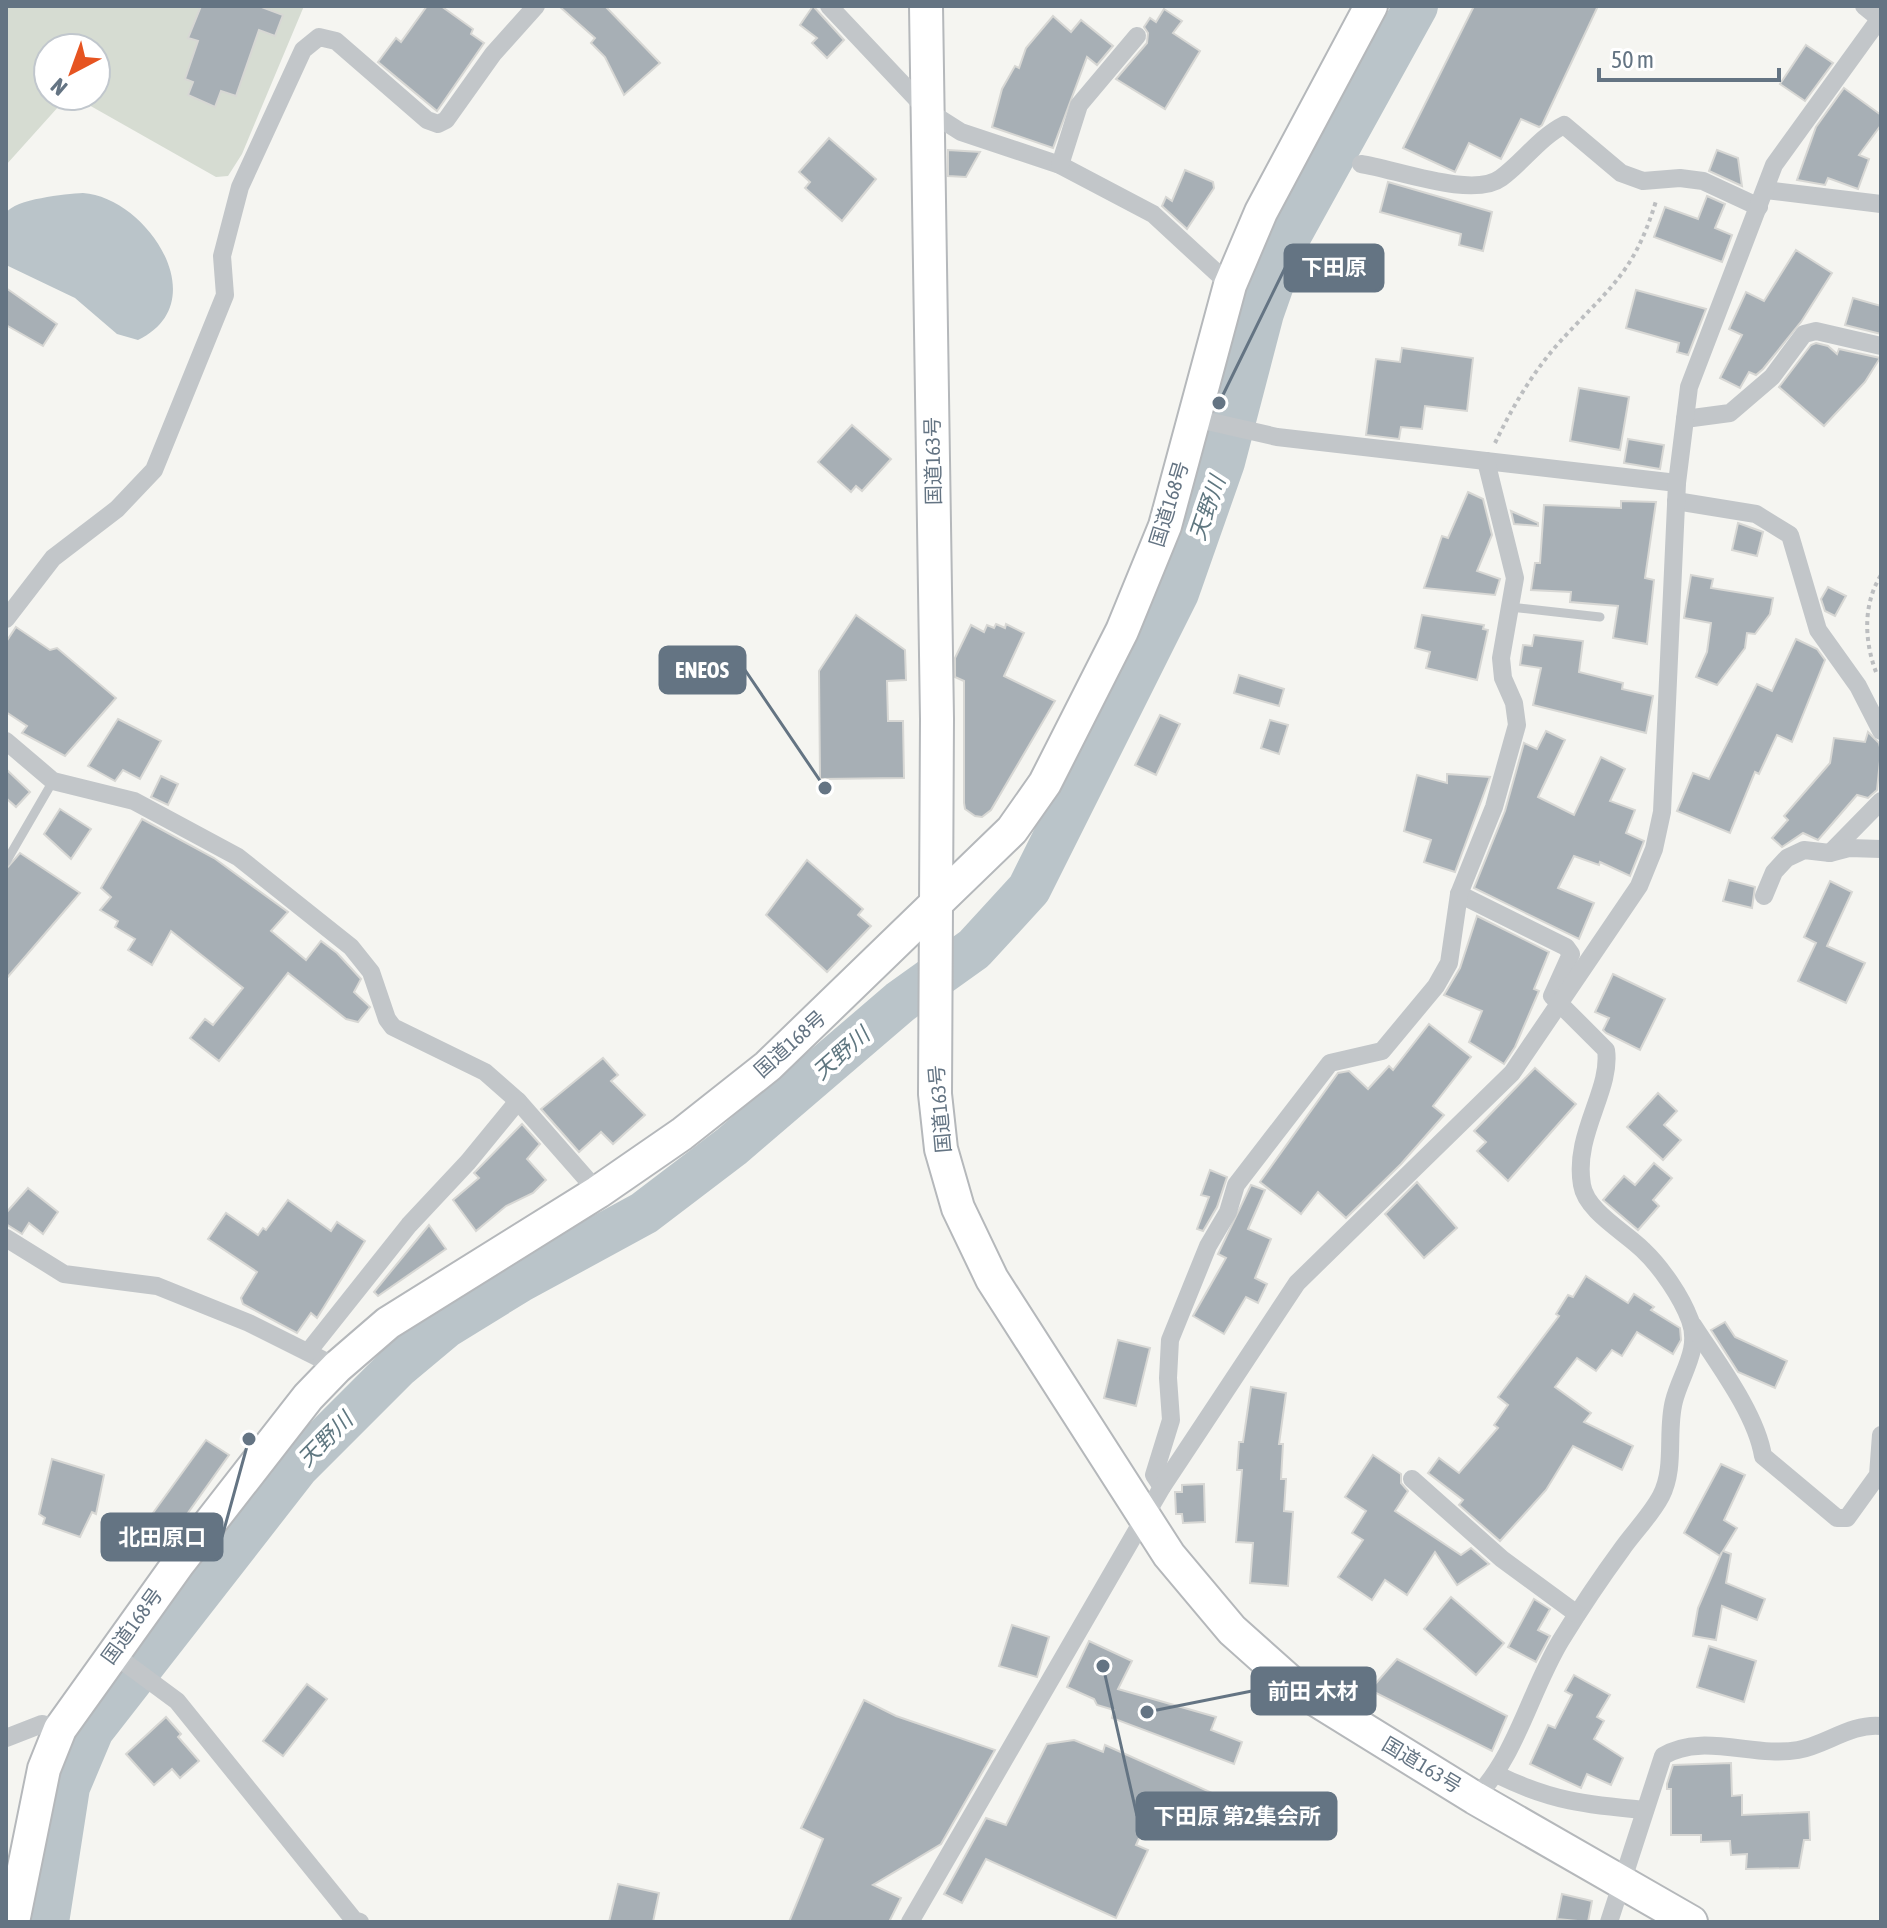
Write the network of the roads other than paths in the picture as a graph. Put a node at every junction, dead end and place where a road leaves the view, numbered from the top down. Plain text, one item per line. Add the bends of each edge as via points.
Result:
1 (536, 6) edge
2 (829, 6) edge
3 (926, 6) edge
4 (1371, 6) edge
5 (1864, 6) edge
6 (1880, 18) edge
7 (1137, 36) dead end
8 (928, 111) junction
9 (1361, 164) dead end
10 (1060, 165) junction
11 (1763, 198) junction
12 (1881, 204) edge
13 (1230, 285) junction
14 (1881, 346) edge
15 (1685, 419) junction
16 (1206, 422) junction
17 (1486, 461) junction
18 (1677, 492) junction
19 (1510, 607) junction
20 (1600, 617) dead end
21 (6, 619) edge
22 (1881, 731) edge
23 (6, 741) edge
24 (53, 781) junction
25 (1881, 801) edge
26 (1881, 849) edge
27 (1830, 853) junction
28 (6, 862) edge
29 (1459, 894) junction
30 (1764, 896) dead end
31 (937, 904) junction
32 (1559, 1006) junction
33 (518, 1101) junction
34 (598, 1192) junction
35 (6, 1238) edge
36 (1691, 1322) junction
37 (308, 1352) junction
38 (337, 1367) junction
39 (1881, 1435) edge
40 (1412, 1479) dead end
41 (1162, 1487) junction
42 (1144, 1517) junction
43 (1577, 1614) junction
44 (113, 1654) junction
45 (1881, 1726) edge
46 (60, 1729) junction
47 (6, 1738) edge
48 (1498, 1775) junction
49 (1475, 1798) junction
50 (1645, 1810) junction
51 (1621, 1883) junction
52 (13, 1922) edge
53 (360, 1922) edge
54 (910, 1922) edge
55 (1609, 1922) edge
56 (1691, 1922) edge

1 - 21 street via 438,124 336,41 319,37 303,50 240,187 222,256 225,295 154,470 117,509 53,558
2 - 8 street
3 - 8 highway, 国道163号
4 - 13 highway, 国道168号 via 1261,212
5 - 6 street
6 - 11 street via 1774,165
7 - 10 street via 1079,105
8 - 10 street via 961,132
8 - 31 highway, 国道163号
9 - 11 street via 1453,186 1498,180 1564,125 1621,173 1643,181 1703,181
10 - 13 street via 1153,214
11 - 12 street
11 - 15 street via 1689,387
13 - 16 highway, 国道168号
14 - 15 street via 1816,331 1804,334 1772,377 1730,413
15 - 18 street
16 - 17 street via 1277,437
16 - 31 highway, 国道168号 via 1122,631 1045,783 1012,830
17 - 18 street
17 - 19 street via 1515,578
18 - 22 street via 1756,514 1790,535 1818,630 1858,686
18 - 32 street via 1662,812 1654,849 1639,886
19 - 20 lane
19 - 29 street via 1501,658 1517,725 1494,807
23 - 24 street
24 - 28 lane
24 - 33 street via 134,801 238,857 351,947 371,972 393,1027 474,1066
25 - 27 street
26 - 27 street
27 - 30 street via 1804,850 1787,858
29 - 32 street via 1566,947 1571,954 1552,996
29 - 41 street via 1449,963 1436,986 1382,1051 1330,1063 1236,1185 1170,1340 1171,1420 1154,1475
31 - 34 highway, 国道168号 via 768,1066
31 - 42 highway, 国道163号 via 935,1094 939,1135 958,1208 992,1279
32 - 36 street via 1606,1050 1608,1062 1587,1121 1582,1189 1645,1251
32 - 41 street via 1512,1073 1297,1283
33 - 34 street
33 - 37 street via 409,1225
34 - 38 highway, 国道168号 via 388,1323
35 - 37 street via 64,1274 157,1286
36 - 39 street via 1729,1381 1763,1456 1837,1518 1847,1518 1878,1475
36 - 43 street via 1693,1356 1673,1402 1667,1480
37 - 38 street
38 - 44 highway, 国道168号 via 308,1397
40 - 43 street via 1502,1559
41 - 42 street
42 - 49 highway, 国道163号 via 1198,1593 1263,1661 1337,1714
42 - 54 street
43 - 48 street via 1526,1707
44 - 46 highway, 国道168号
44 - 53 street via 177,1701
45 - 50 street via 1845,1732 1798,1751 1673,1750 1663,1756
46 - 47 street via 42,1724
46 - 52 highway, 国道168号 via 44,1769
48 - 49 street
48 - 50 street via 1576,1804
49 - 51 highway, 国道163号
50 - 51 street
51 - 55 street
51 - 56 highway, 国道163号

